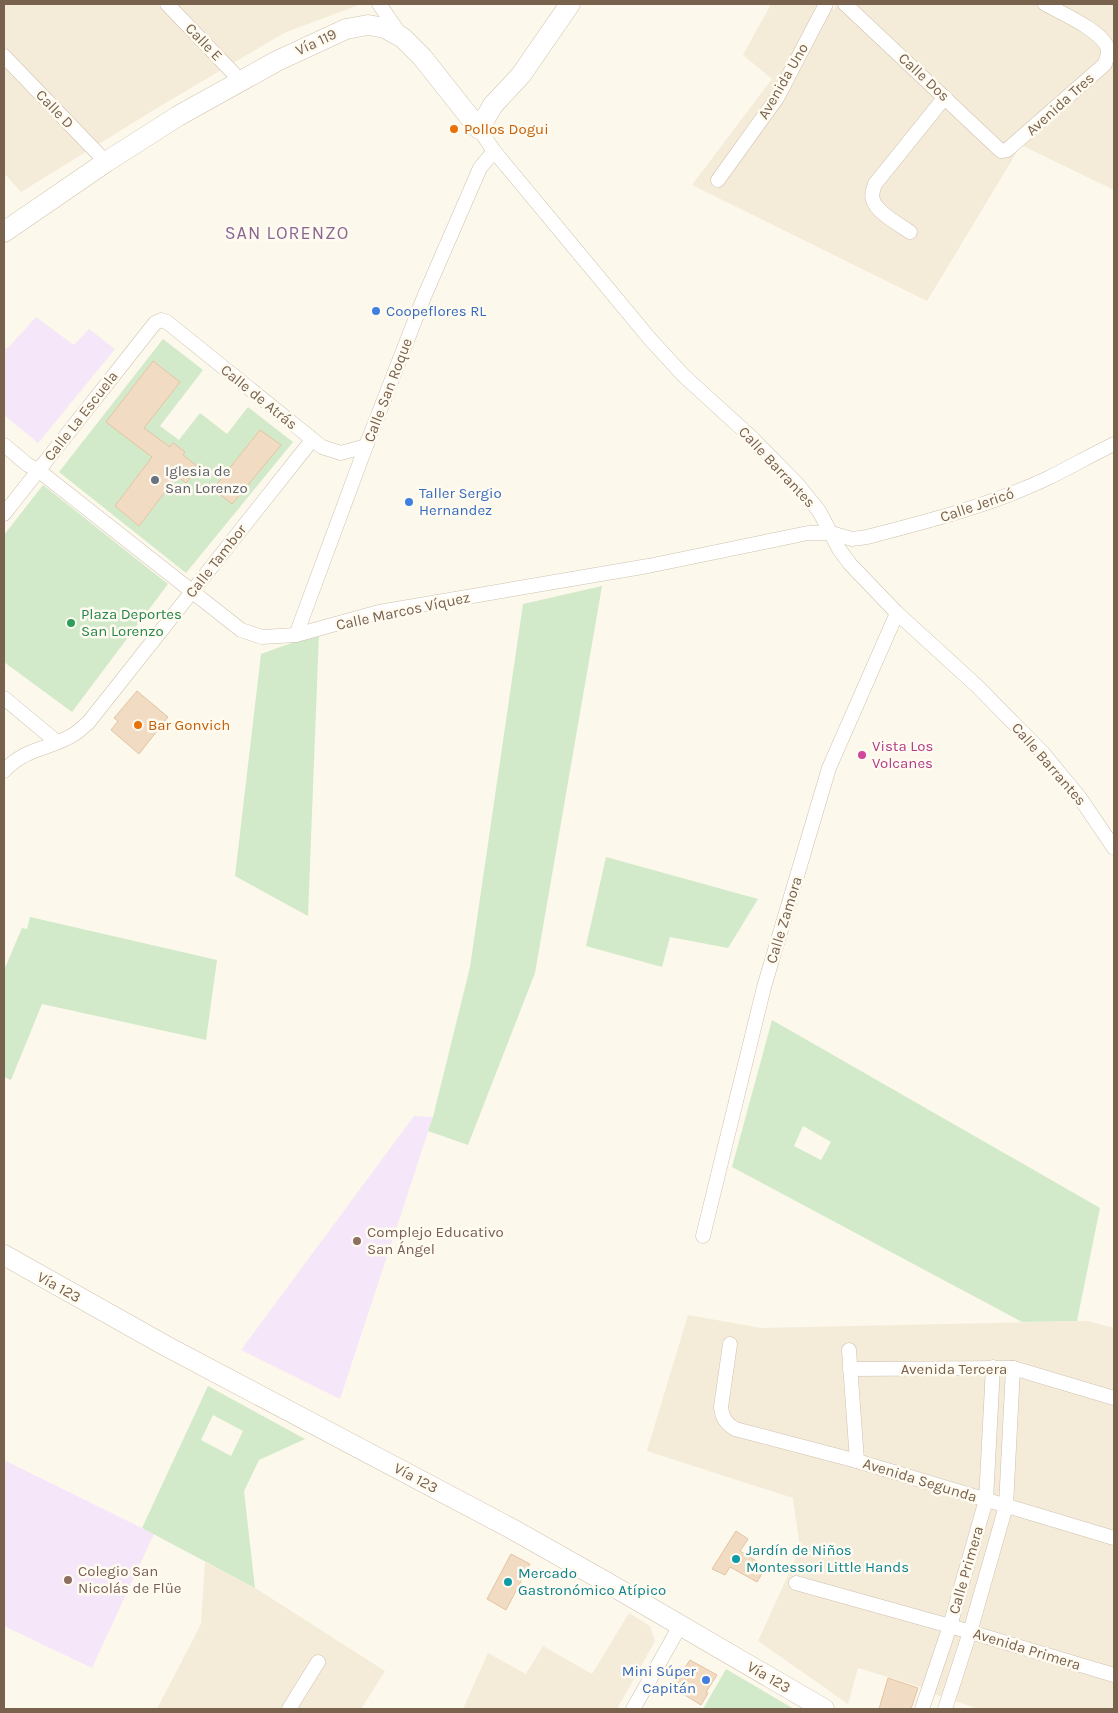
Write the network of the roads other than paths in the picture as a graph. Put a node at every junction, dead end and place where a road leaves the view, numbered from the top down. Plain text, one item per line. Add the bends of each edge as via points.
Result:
1 (168, 4) edge
2 (379, 4) edge
3 (570, 4) edge
4 (826, 4) edge
5 (845, 4) edge
6 (1045, 4) edge
7 (403, 38) junction
8 (4, 56) edge
9 (241, 80) junction
10 (945, 97) junction
11 (479, 129) junction
12 (494, 151) junction
13 (1002, 151) joint
14 (106, 162) junction
15 (718, 180) dead end
16 (4, 232) edge
17 (910, 232) dead end
18 (160, 320) joint
19 (312, 440) junction
20 (1114, 444) edge
21 (4, 445) edge
22 (366, 446) junction
23 (38, 470) junction
24 (4, 514) edge
25 (832, 533) junction
26 (192, 591) junction
27 (897, 613) junction
28 (296, 635) junction
29 (4, 698) edge
30 (57, 742) junction
31 (7, 764) edge
32 (1114, 848) edge
33 (703, 1236) dead end
34 (4, 1256) edge
35 (730, 1344) dead end
36 (849, 1350) dead end
37 (993, 1367) junction
38 (1013, 1368) junction
39 (850, 1369) junction
40 (1114, 1398) edge
41 (857, 1461) junction
42 (986, 1500) junction
43 (1006, 1506) junction
44 (1114, 1538) edge
45 (796, 1583) dead end
46 (680, 1626) junction
47 (950, 1626) junction
48 (970, 1632) junction
49 (318, 1662) dead end
50 (1114, 1675) edge
51 (289, 1709) edge
52 (633, 1709) edge
53 (824, 1709) edge
54 (922, 1709) edge
55 (945, 1709) edge

1 - 9 street, Calle E
2 - 7 street
3 - 11 main road via 521,75 493,105
4 - 15 street, Avenida Uno via 777,98
5 - 10 street, Calle Dos
6 - 13 street, Avenida Tres via 1097,34 1108,48 1105,64
7 - 9 main road, Vía 119 via 385,28 368,25 346,29
7 - 11 main road, Vía 119
8 - 14 street, Calle D
9 - 14 main road, Vía 119
10 - 13 street, Calle Dos
10 - 17 street via 875,184 872,194 877,208
11 - 12 street, Calle Barrantes
12 - 22 street, Calle San Roque via 480,168 424,297
12 - 25 street, Calle Barrantes via 650,339 684,376 798,484
14 - 16 main road, Vía 119
18 - 19 street, Calle de Atrás via 167,322
18 - 23 street, Calle La Escuela
19 - 22 street, Calle de Atrás via 342,453
19 - 26 street, Calle Tambor
20 - 25 street, Calle Jericó via 1047,479 962,513 867,537 852,539
21 - 23 street, Calle Marcos Víquez
22 - 28 street, Calle San Roque
23 - 24 street, Calle La Escuela
23 - 26 street, Calle Marcos Víquez
25 - 27 street, Calle Barrantes via 850,564
25 - 28 street, Calle Marcos Víquez via 808,533 648,566 379,612
26 - 28 street, Calle Marcos Víquez via 250,634 262,637
26 - 30 street, Calle Tambor via 88,723 75,734
27 - 32 street, Calle Barrantes via 978,686 1043,753 1080,798
27 - 33 street, Calle Zamora via 829,768 764,987
29 - 30 street
30 - 31 street, Calle Tambor
34 - 46 main road, Vía 123 via 166,1346 507,1526
35 - 41 street, Avenida Segunda via 721,1408 726,1424
36 - 39 street
37 - 38 street, Avenida Tercera
37 - 39 street, Avenida Tercera
37 - 42 street, Calle Primera
38 - 40 street, Avenida Tercera
38 - 43 street, Calle Primera
39 - 41 street
41 - 42 street, Avenida Segunda
42 - 43 street, Avenida Segunda
42 - 47 street, Calle Primera
43 - 44 street, Avenida Segunda
43 - 48 street, Calle Primera
45 - 47 street, Avenida Primera
46 - 52 street
46 - 53 main road, Vía 123
47 - 48 street, Avenida Primera
47 - 54 street, Calle Primera
48 - 50 street, Avenida Primera
48 - 55 street, Calle Primera
49 - 51 street

